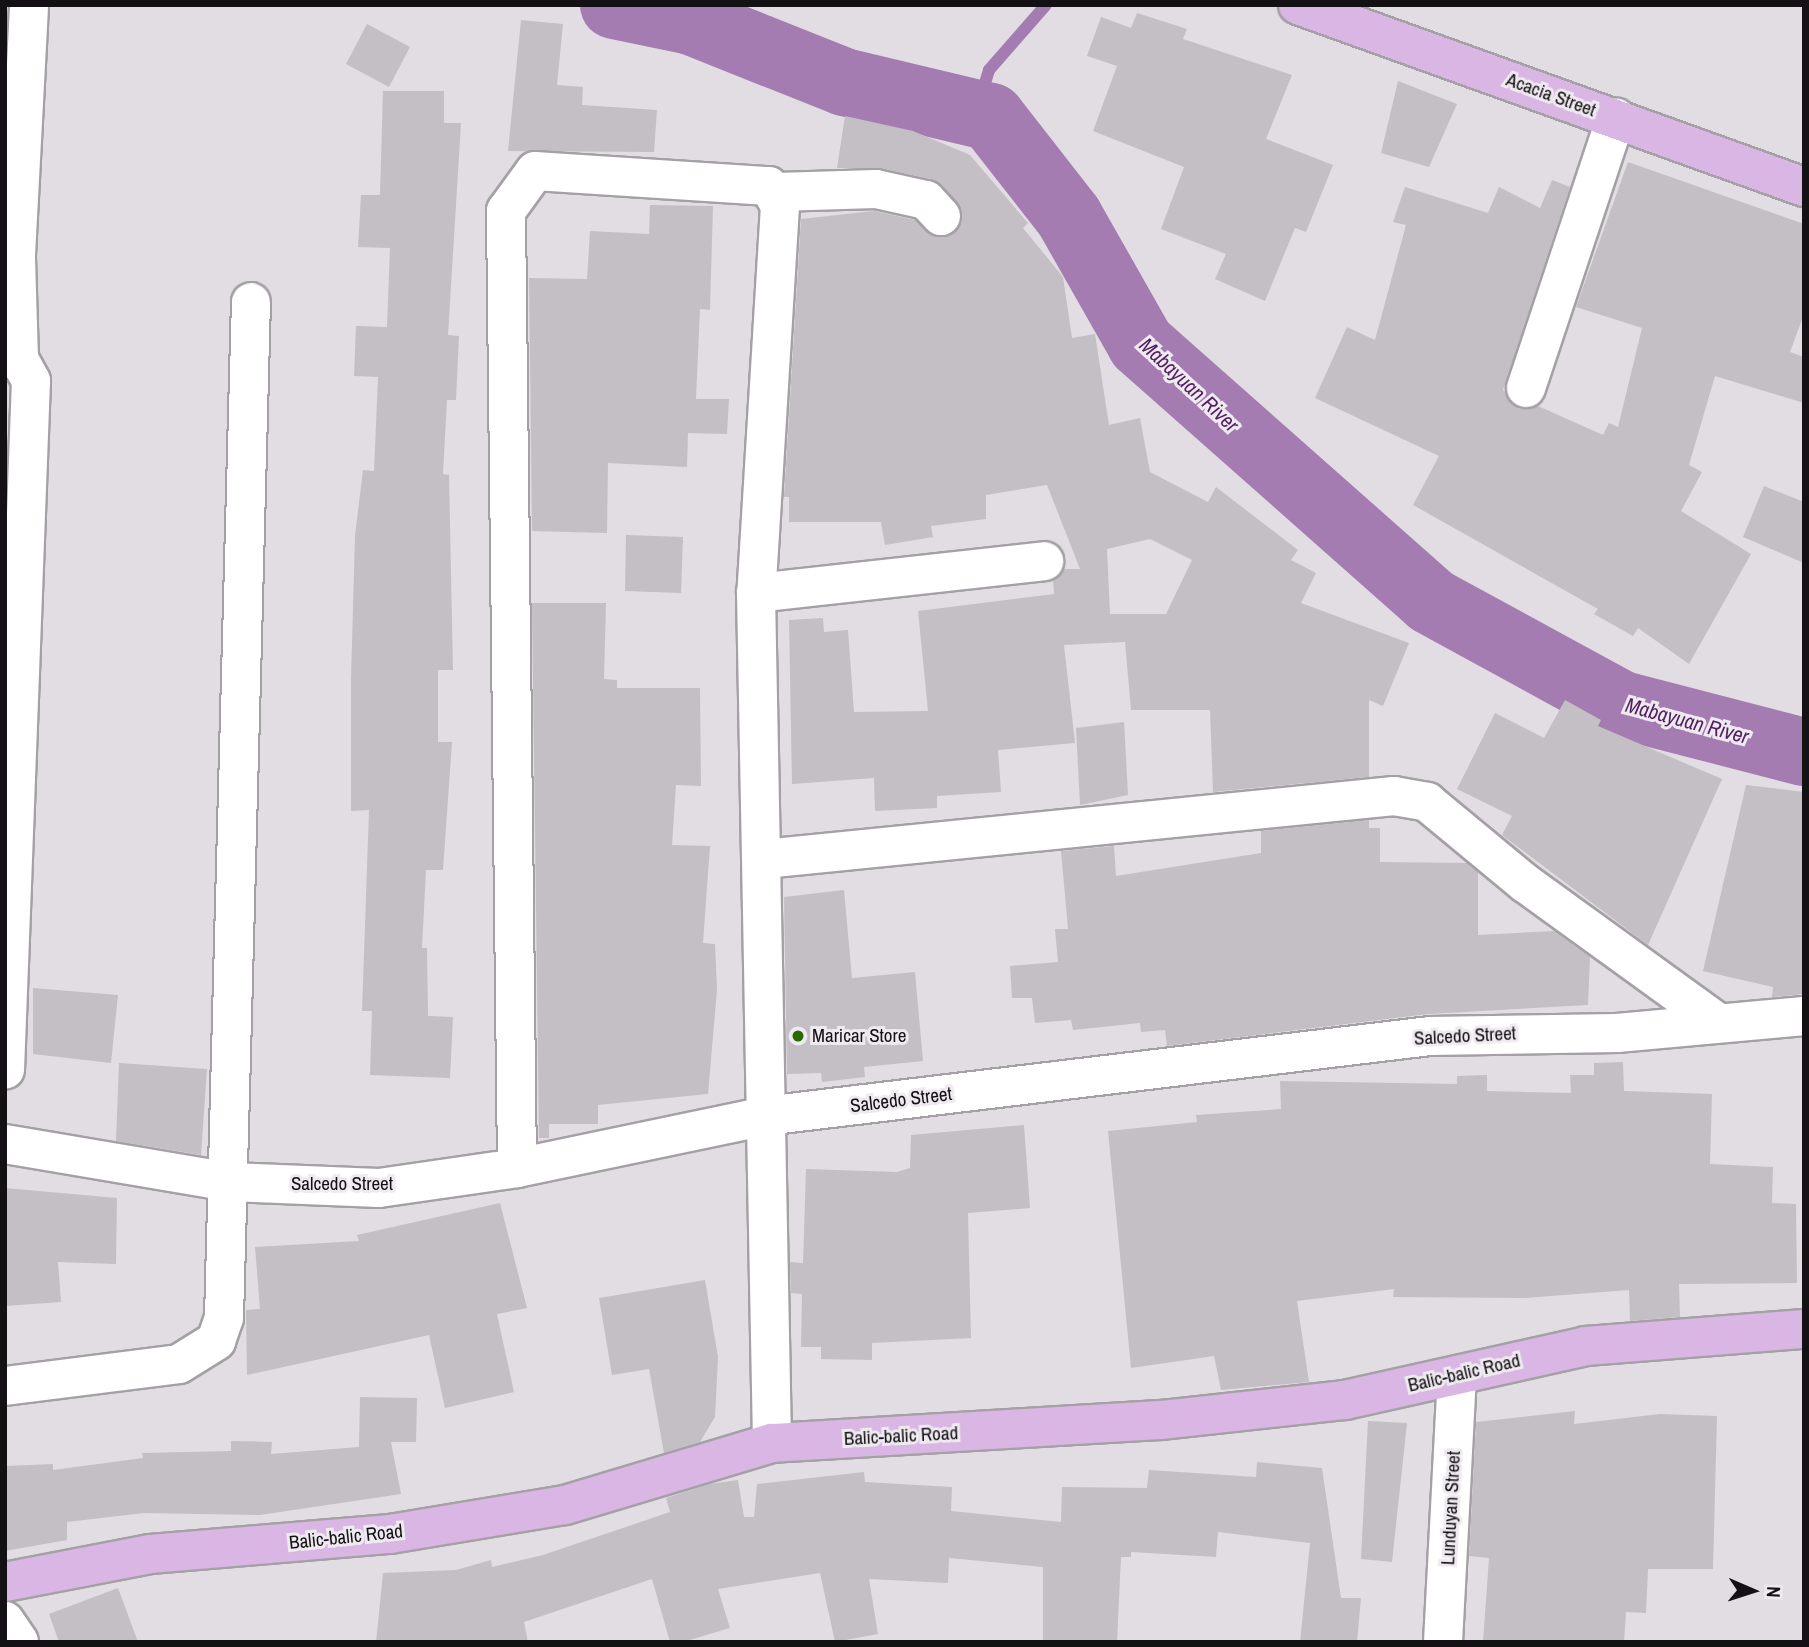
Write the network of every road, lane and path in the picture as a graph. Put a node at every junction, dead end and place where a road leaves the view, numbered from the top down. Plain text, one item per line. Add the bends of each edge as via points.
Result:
1 (29, 5) edge
2 (1298, 5) edge
3 (1616, 118) junction
4 (1804, 187) edge
5 (777, 192) junction
6 (941, 216) dead end
7 (251, 302) dead end
8 (12, 359) edge
9 (1526, 388) dead end
10 (1044, 561) dead end
11 (756, 593) junction
12 (12, 846) edge
13 (764, 859) junction
14 (1804, 1016) edge
15 (1717, 1022) junction
16 (5, 1070) edge
17 (765, 1116) junction
18 (5, 1144) edge
19 (517, 1168) junction
20 (230, 1182) junction
21 (1804, 1329) edge
22 (1457, 1375) junction
23 (5, 1386) edge
24 (772, 1443) junction
25 (5, 1582) edge
26 (5, 1621) edge
27 (19, 1642) edge
28 (1443, 1642) edge

1 - 8 street
2 - 3 main road, Acacia Street
3 - 4 main road, Acacia Street
3 - 9 street
5 - 6 street via 876,189 926,200
5 - 11 street
5 - 19 street via 769,186 535,171 506,211
7 - 20 street
8 - 12 street via 31,382
10 - 11 street
11 - 13 street
12 - 16 street
13 - 15 street via 1394,796 1427,802 1525,883
13 - 17 street
14 - 15 street, Salcedo Street
15 - 17 street, Salcedo Street via 1617,1033 1430,1036
17 - 19 street, Salcedo Street
17 - 24 street
18 - 20 street, Salcedo Street
19 - 20 street, Salcedo Street via 379,1188
20 - 23 street via 225,1318 216,1341 178,1364
21 - 22 main road, Balic-balic Road via 1586,1346
22 - 24 main road, Balic-balic Road via 1345,1400 1161,1420
22 - 28 street, Lunduyan Street
24 - 25 main road, Balic-balic Road via 565,1505 390,1534 150,1554
26 - 27 street

